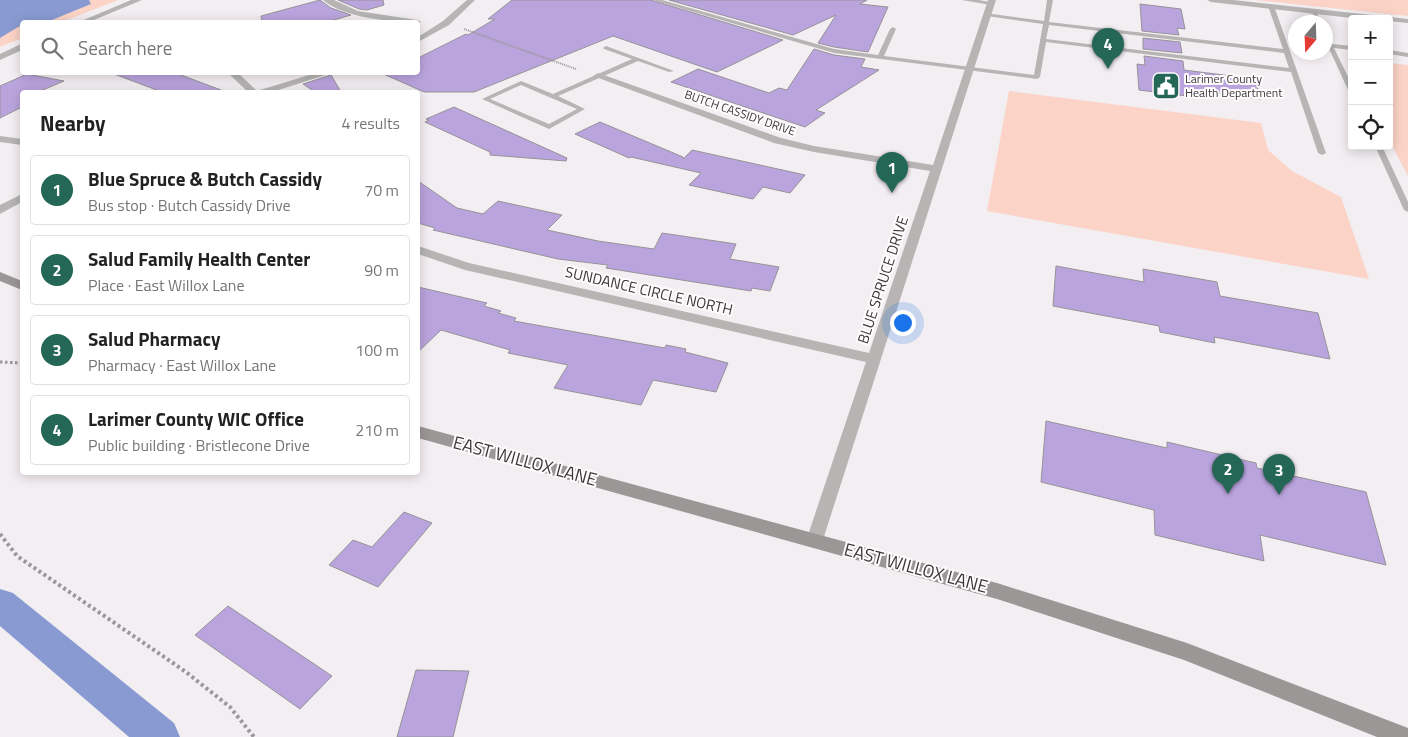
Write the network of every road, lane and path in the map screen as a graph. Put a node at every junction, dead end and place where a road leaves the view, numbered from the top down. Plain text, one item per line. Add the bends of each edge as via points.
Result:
1 (138, 0) edge
2 (327, 0) edge
3 (471, 0) edge
4 (656, 0) edge
5 (965, 0) edge
6 (1050, 0) edge
7 (1210, 0) edge
8 (990, 6) edge
9 (1271, 6) junction
10 (1313, 11) junction
11 (1315, 15) edge
12 (1349, 15) edge
13 (1393, 19) edge
14 (89, 20) edge
15 (404, 20) edge
16 (1408, 21) edge
17 (422, 23) edge
18 (1046, 23) junction
19 (445, 24) junction
20 (893, 29) dead end
21 (420, 39) edge
22 (1043, 40) junction
23 (1333, 46) edge
24 (606, 48) dead end
25 (1348, 48) edge
26 (20, 49) edge
27 (1286, 51) junction
28 (1333, 52) edge
29 (1393, 52) edge
30 (1408, 54) edge
31 (880, 56) junction
32 (0, 57) edge
33 (638, 59) junction
34 (969, 68) junction
35 (1293, 70) junction
36 (671, 71) dead end
37 (235, 75) edge
38 (321, 75) edge
39 (598, 76) junction
40 (1348, 84) edge
41 (251, 90) edge
42 (270, 90) edge
43 (554, 96) junction
44 (0, 139) edge
45 (20, 142) edge
46 (1380, 150) edge
47 (1322, 153) dead end
48 (937, 169) junction
49 (20, 198) edge
50 (0, 210) edge
51 (1408, 210) edge
52 (420, 251) edge
53 (0, 276) edge
54 (20, 285) edge
55 (875, 359) junction
56 (0, 362) edge
57 (20, 363) edge
58 (420, 433) edge
59 (0, 534) edge
60 (815, 541) junction
61 (1374, 731) edge
62 (254, 737) edge
63 (1404, 737) edge

1 - 14 street
2 - 15 street via 356,12
3 - 19 street via 462,12
4 - 31 lane via 834,50
5 - 8 lane
6 - 18 lane
7 - 9 street
8 - 18 lane
8 - 34 street, BLUE SPRUCE DRIVE
9 - 10 street
9 - 27 lane
10 - 11 lane
10 - 12 street
13 - 16 street
17 - 19 street
18 - 22 lane
18 - 27 lane
19 - 21 street
19 - 39 path
20 - 31 lane
22 - 34 lane via 1037,77
22 - 35 lane
23 - 25 lane
24 - 33 lane
26 - 32 street
27 - 35 lane
28 - 40 lane
29 - 30 lane
31 - 34 lane
33 - 36 lane
33 - 39 lane
34 - 48 street, BLUE SPRUCE DRIVE
35 - 47 lane
37 - 41 street
38 - 42 street
39 - 43 lane
39 - 48 street, BUTCH CASSIDY DRIVE via 778,141
43 - 43 lane via 582,108 549,126 485,99 521,83
44 - 45 street
46 - 51 lane
48 - 55 street, BLUE SPRUCE DRIVE
49 - 50 street
52 - 55 street, SUNDANCE CIRCLE NORTH via 464,266
53 - 54 main road
55 - 60 street, BLUE SPRUCE DRIVE
56 - 57 path
58 - 60 main road, EAST WILLOX LANE
59 - 62 path via 18,556 44,576 186,672 230,707
60 - 61 main road, EAST WILLOX LANE via 997,591 1188,652
61 - 63 main road, EAST WILLOX LANE

